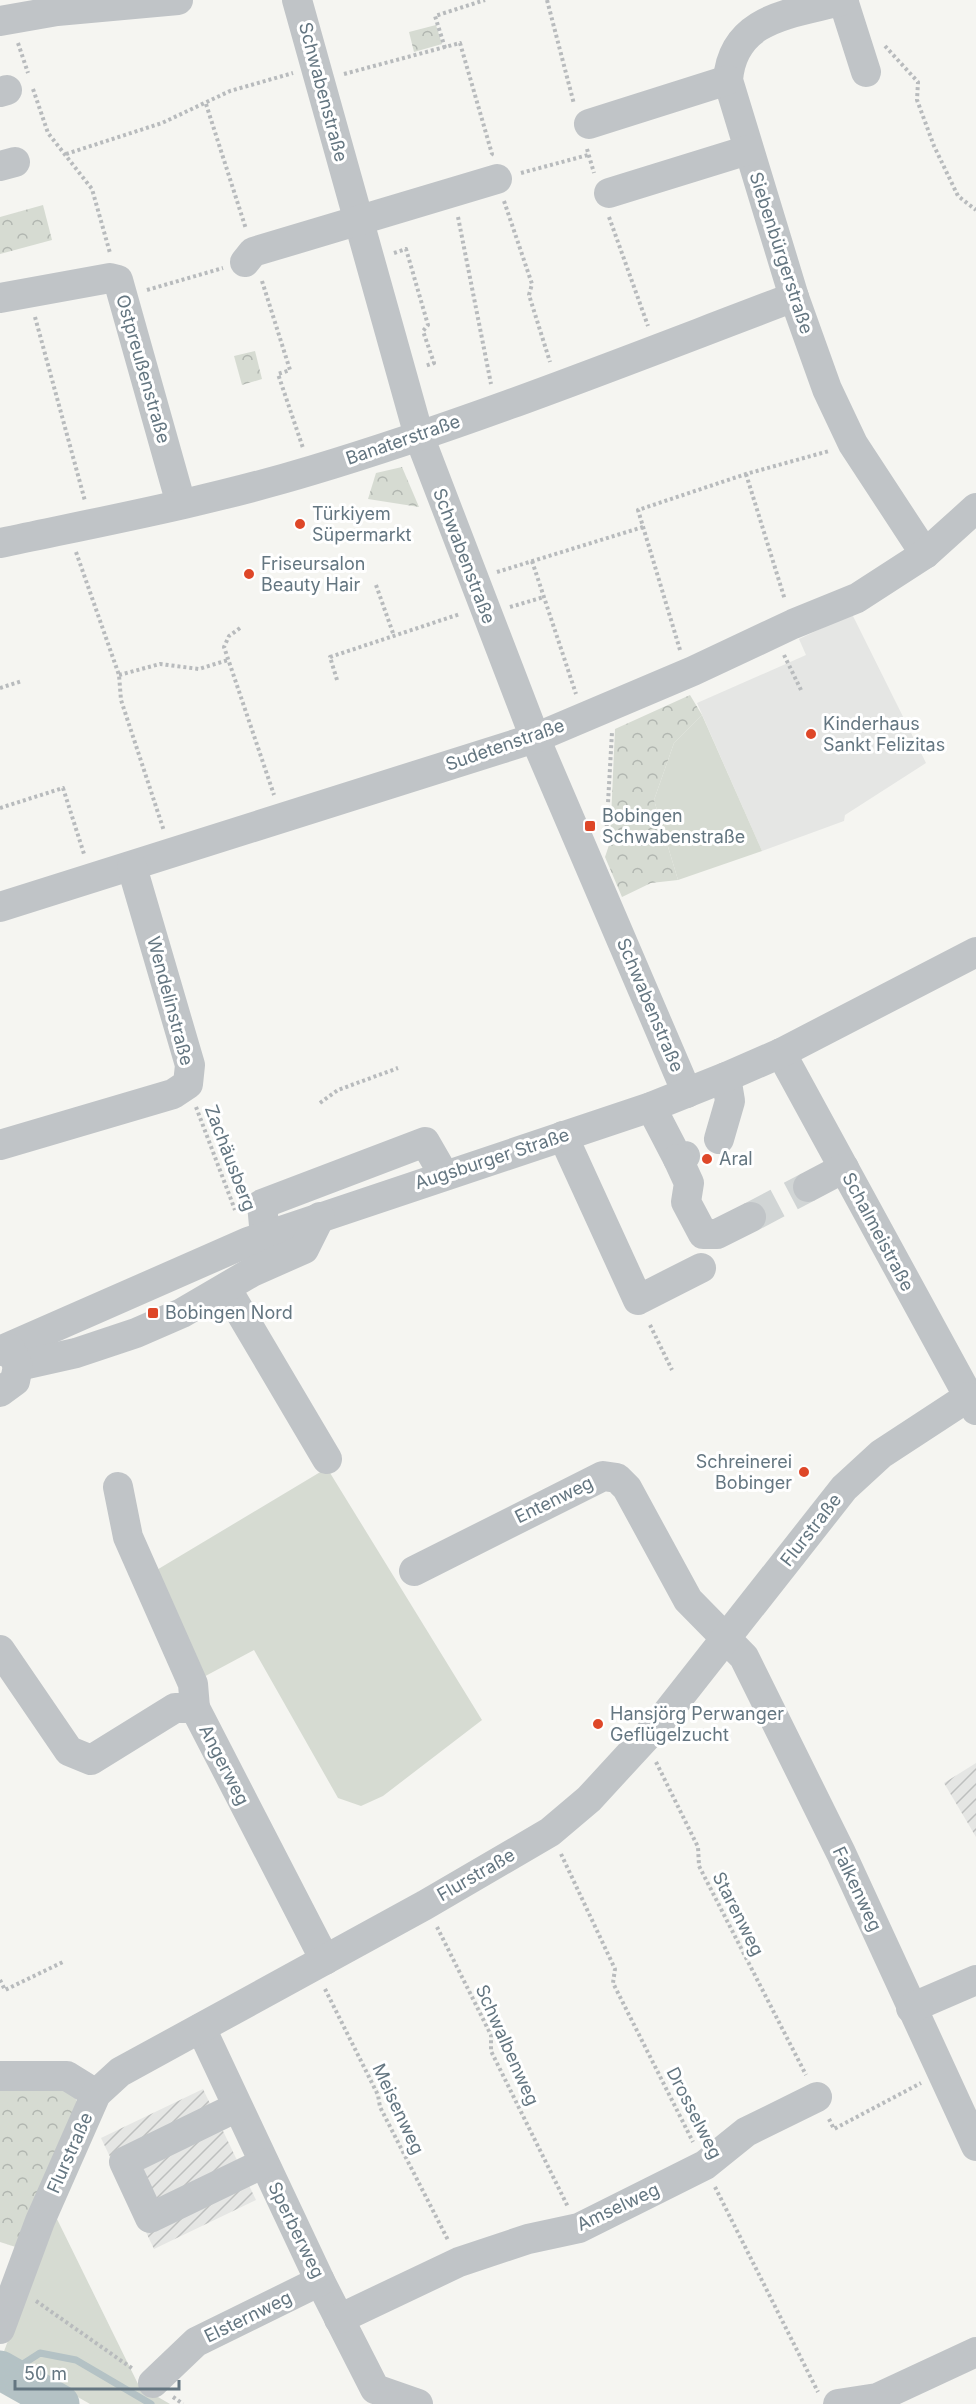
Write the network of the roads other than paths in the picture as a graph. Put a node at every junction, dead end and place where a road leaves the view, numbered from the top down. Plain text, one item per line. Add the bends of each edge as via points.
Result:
1 (178, 0) edge
2 (297, 0) edge
3 (844, 0) edge
4 (5, 20) edge
5 (866, 72) dead end
6 (728, 80) junction
7 (589, 124) dead end
8 (748, 150) junction
9 (496, 178) road end
10 (609, 193) dead end
11 (358, 221) junction
12 (251, 255) road end
13 (14, 296) edge
14 (794, 297) junction
15 (419, 436) junction
16 (181, 504) junction
17 (976, 508) edge
18 (0, 543) edge
19 (925, 554) junction
20 (535, 738) junction
21 (132, 867) junction
22 (0, 908) edge
23 (976, 952) edge
24 (781, 1053) junction
25 (726, 1077) junction
26 (687, 1093) junction
27 (651, 1107) junction
28 (563, 1136) junction
29 (719, 1139) dead end
30 (0, 1145) edge
31 (844, 1168) junction
32 (444, 1175) junction
33 (808, 1187) tunnel mouth
34 (320, 1217) junction
35 (751, 1217) tunnel mouth
36 (256, 1239) junction
37 (701, 1268) dead end
38 (226, 1288) junction
39 (9, 1355) edge
40 (0, 1392) edge
41 (972, 1404) edge
42 (327, 1459) dead end
43 (118, 1487) dead end
44 (414, 1571) dead end
45 (727, 1639) junction
46 (0, 1650) edge
47 (195, 1708) junction
48 (320, 1963) junction
49 (976, 1980) edge
50 (911, 2008) junction
51 (201, 2028) junction
52 (0, 2076) edge
53 (96, 2094) junction
54 (817, 2097) road end
55 (237, 2107) junction
56 (976, 2146) edge
57 (264, 2163) junction
58 (320, 2281) junction
59 (339, 2319) junction
60 (0, 2329) edge
61 (976, 2352) edge
62 (153, 2383) road end
63 (918, 2393) edge
64 (829, 2399) edge
65 (418, 2404) edge

1 - 4 street
2 - 11 street, Schwabenstraße
3 - 5 street
3 - 6 street, Siebenbürgerstraße via 766,22 746,35 731,56
6 - 7 street
6 - 8 street, Siebenbürgerstraße
8 - 10 street
8 - 14 street, Siebenbürgerstraße
9 - 11 street
11 - 12 street
11 - 15 street, Schwabenstraße
13 - 16 street, Ostpreußenstraße via 110,278 120,289
14 - 15 street, Banaterstraße
14 - 19 street, Siebenbürgerstraße via 827,389 853,444
15 - 16 street, Banaterstraße via 310,471
15 - 20 street, Schwabenstraße
16 - 18 street, Banaterstraße
17 - 19 street, Sudetenstraße
19 - 20 street, Sudetenstraße via 857,598
20 - 21 street, Sudetenstraße
20 - 26 street, Schwabenstraße
21 - 22 street, Sudetenstraße
21 - 30 street, Wendelinstraße via 190,1065 188,1084 173,1094
23 - 24 street, Augsburger Straße
24 - 25 street, Augsburger Straße
24 - 31 street, Schalmeistraße
25 - 26 street, Augsburger Straße
25 - 29 street via 730,1101
26 - 27 street, Augsburger Straße
27 - 28 street, Augsburger Straße
27 - 35 street via 681,1158 689,1183 686,1202 703,1234 717,1234
28 - 32 street, Augsburger Straße
28 - 37 street via 638,1300
31 - 33 street
31 - 41 street, Schalmeistraße
32 - 34 street, Augsburger Straße
32 - 36 street via 425,1142 262,1204
34 - 36 street, Augsburger Straße
34 - 38 street via 304,1249
36 - 39 street, Augsburger Straße
38 - 39 street via 136,1333 76,1353
38 - 42 street
39 - 40 street via 15,1381
41 - 45 street, Flurstraße via 881,1454 844,1488
43 - 47 street via 128,1537 193,1684
44 - 45 street, Entenweg via 603,1476 616,1478 627,1488 688,1600
45 - 48 street, Flurstraße via 645,1740 589,1799 550,1832
45 - 50 street, Falkenweg via 749,1667 841,1853
46 - 47 street, Angerweg via 69,1751 91,1760 175,1708
47 - 48 street, Angerweg
48 - 51 street, Flurstraße
49 - 50 street
50 - 56 street, Falkenweg
51 - 53 street, Flurstraße via 120,2072
51 - 55 street, Sperberweg
52 - 53 street via 67,2076
53 - 60 street, Flurstraße via 40,2221
54 - 59 street, Amselweg via 746,2132 705,2165 579,2228 528,2239 459,2262
55 - 57 street, Sperberweg
55 - 57 street via 124,2162 150,2218
57 - 58 street, Sperberweg
58 - 59 street, Sperberweg
58 - 62 street, Elsternweg via 196,2342
59 - 65 street, Sperberweg via 375,2390
61 - 63 street
63 - 64 street

